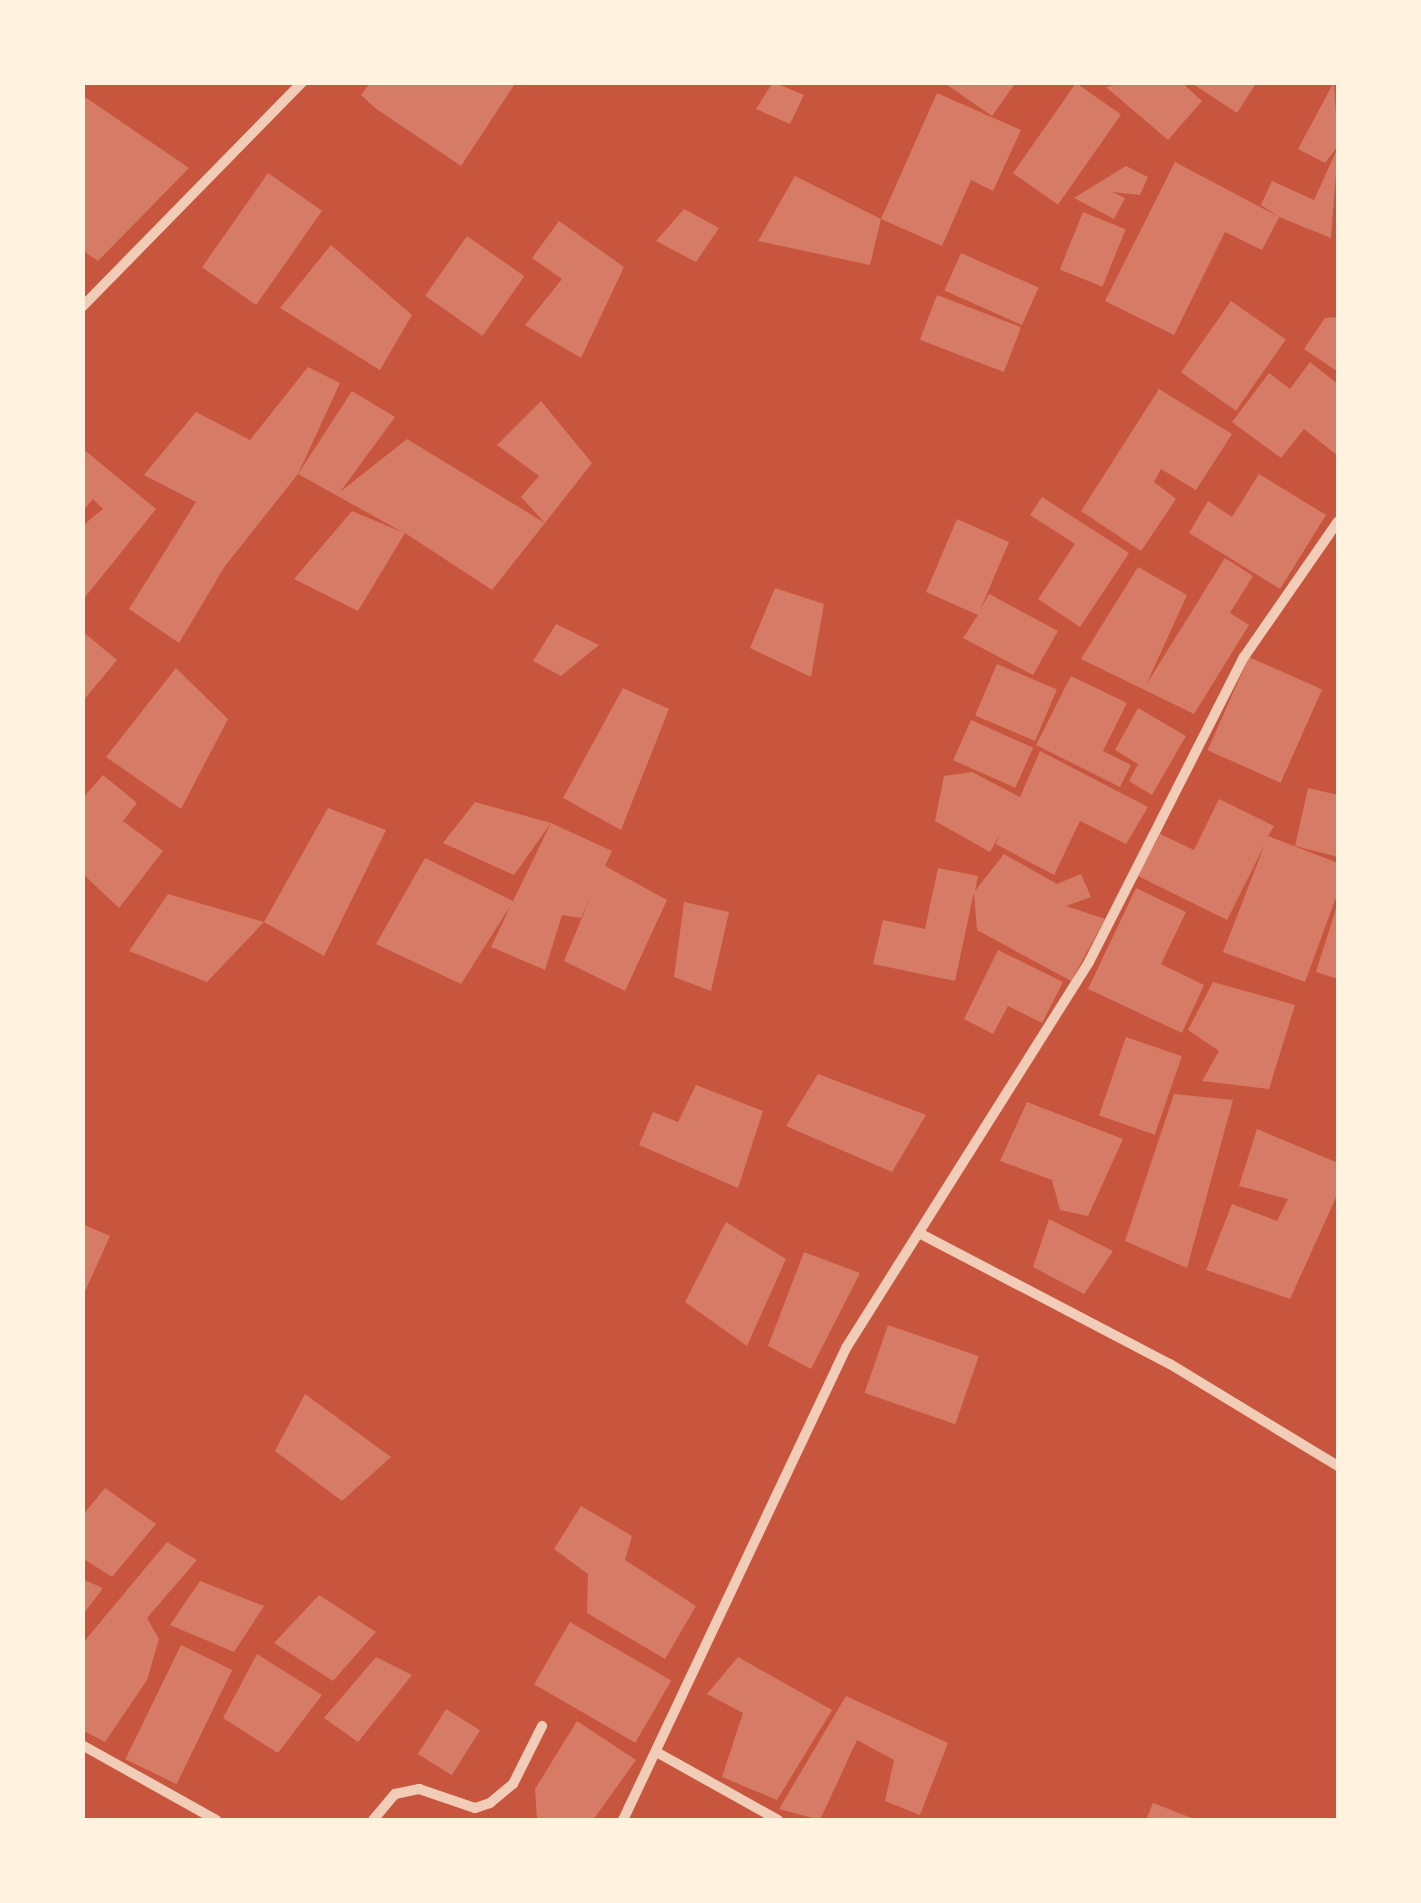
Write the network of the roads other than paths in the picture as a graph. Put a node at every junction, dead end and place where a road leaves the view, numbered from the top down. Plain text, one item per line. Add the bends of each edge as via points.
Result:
1 (302, 82) edge
2 (82, 307) edge
3 (1338, 521) edge
4 (918, 1234) junction
5 (1338, 1466) edge
6 (542, 1726) dead end
7 (82, 1745) edge
8 (660, 1754) junction
9 (216, 1820) edge
10 (374, 1820) edge
11 (623, 1820) edge
12 (778, 1820) edge

1 - 2 street
3 - 4 street via 1244,657 1089,962
4 - 5 street via 1170,1364
4 - 8 street via 846,1348
6 - 10 street via 513,1784 490,1802 475,1808 419,1789 395,1794
7 - 9 street
8 - 11 street
8 - 12 street

